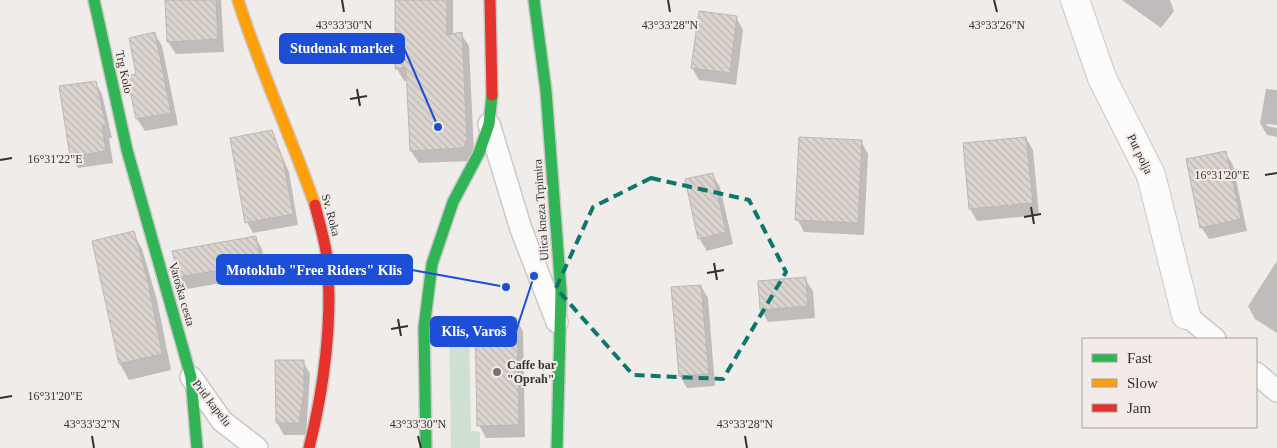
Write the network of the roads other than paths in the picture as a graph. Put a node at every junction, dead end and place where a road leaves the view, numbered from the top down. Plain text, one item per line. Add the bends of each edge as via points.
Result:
1 (94, 0) edge
2 (238, 0) edge
3 (490, 0) edge
4 (534, 0) edge
5 (1075, 0) edge
6 (489, 124) junction
7 (127, 150) joint
8 (1186, 315) joint
9 (560, 330) junction
10 (1214, 338) edge
11 (1257, 374) edge
12 (191, 376) junction
13 (1277, 391) edge
14 (235, 441) edge
15 (197, 448) edge
16 (257, 448) edge
17 (309, 448) edge
18 (426, 448) edge
19 (557, 448) edge

1 - 7 street, Trg Kolo
2 - 17 street, Sv. Roka via 254,50 292,138 315,205 327,257 328,337
3 - 6 street via 493,90
4 - 9 street, Ulica kneza Trpimira via 546,91 561,292
5 - 8 street, Put polja via 1102,78 1151,175
6 - 9 lane via 521,229
6 - 18 street via 479,153 453,202 432,264 424,328
7 - 12 street, Varoška cesta
8 - 10 lane
9 - 19 street, Ulica kneza Trpimira
11 - 13 lane
12 - 14 lane, Prid kapelu
12 - 15 street, Varoška cesta
14 - 16 lane, Prid kapelu

